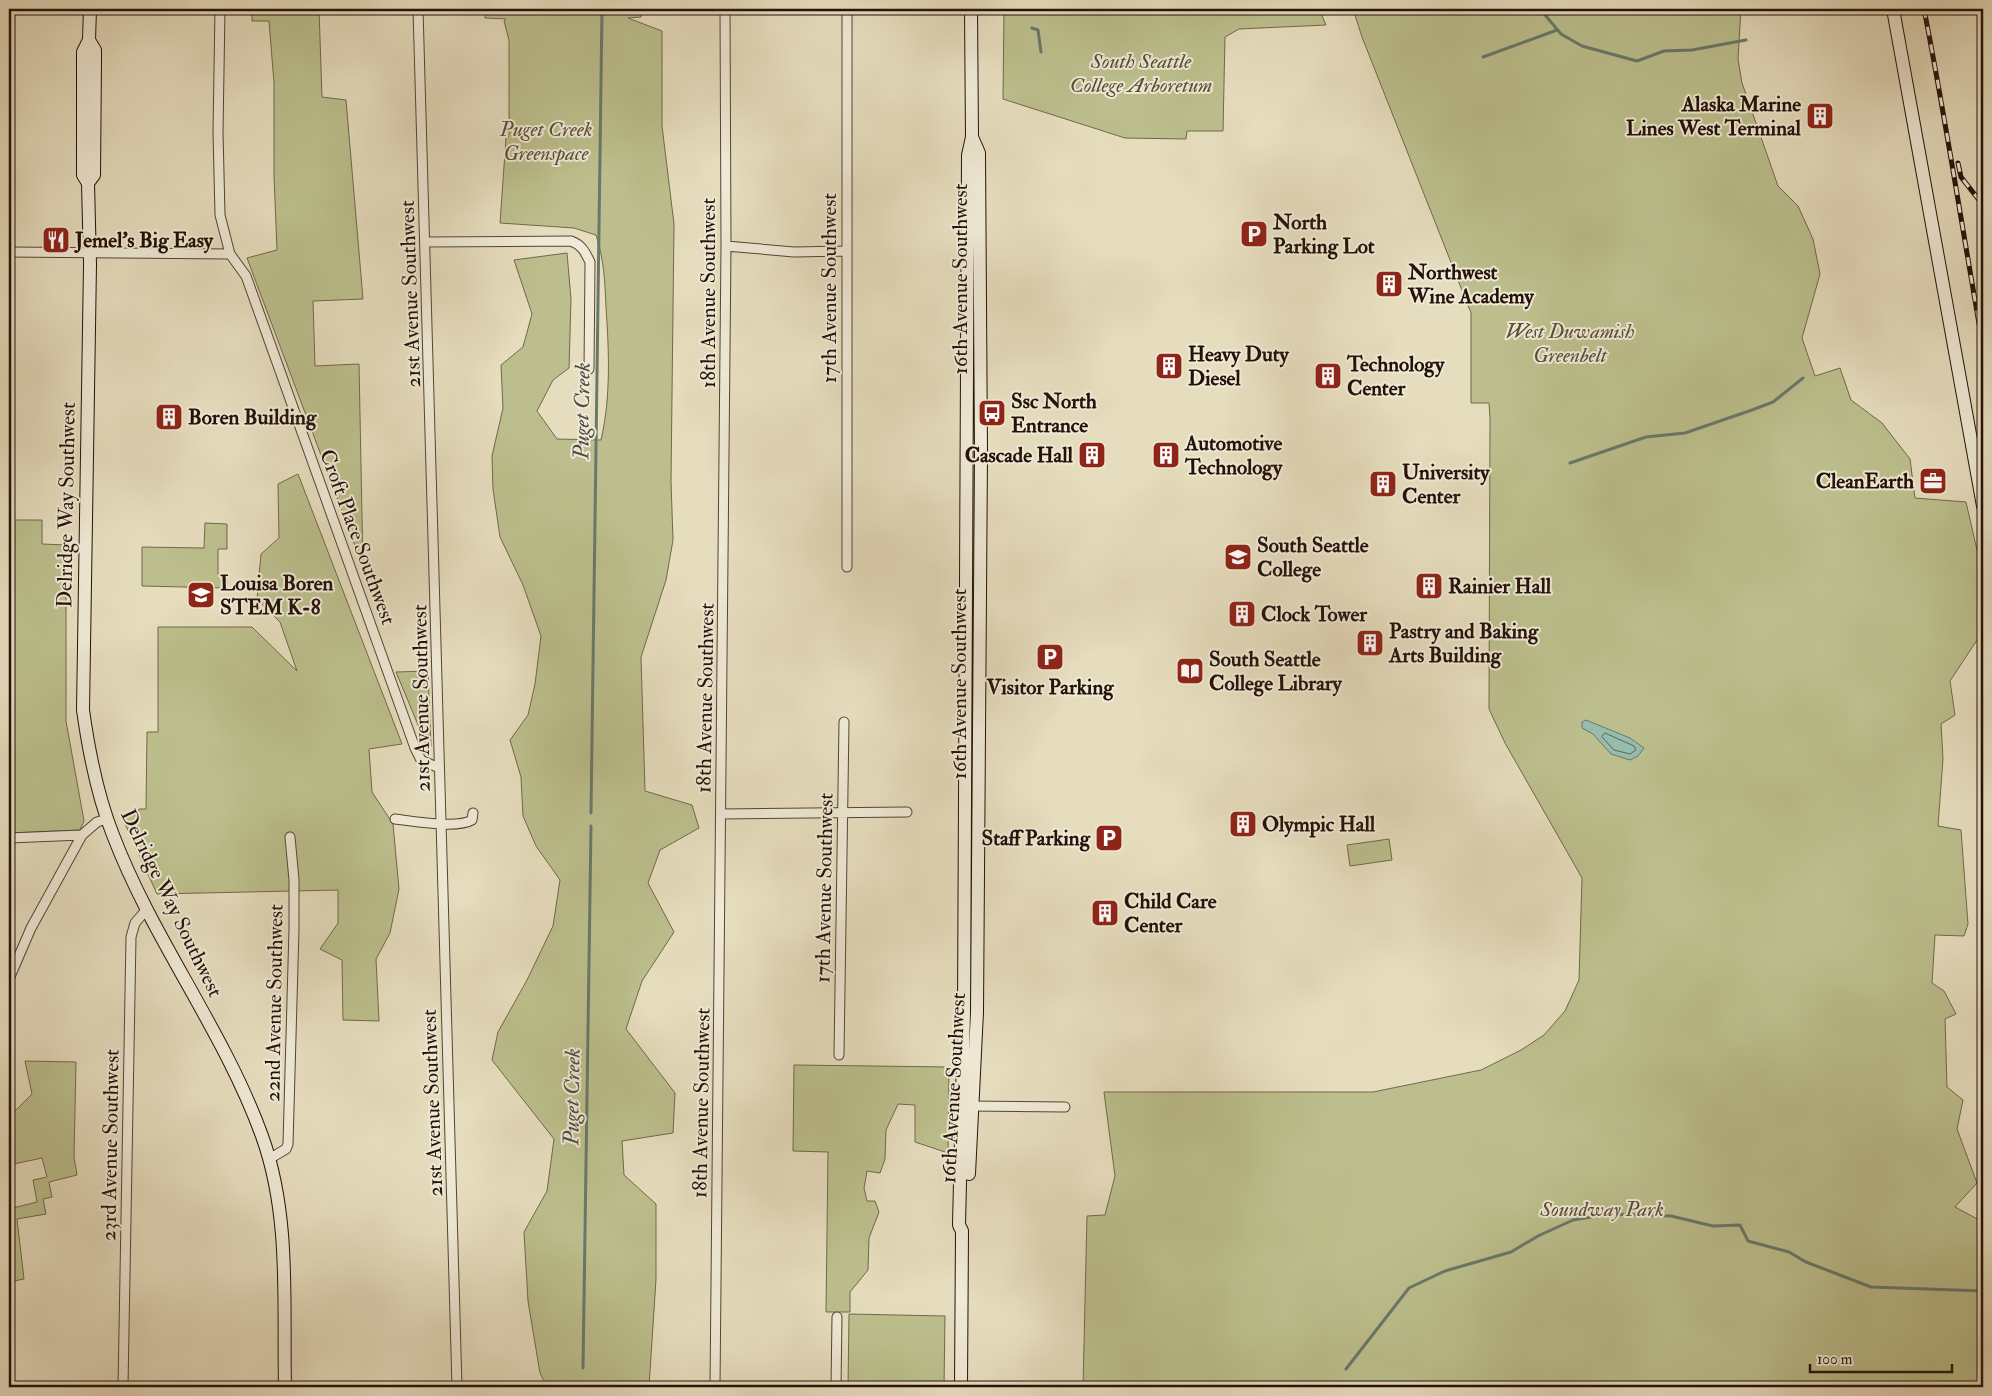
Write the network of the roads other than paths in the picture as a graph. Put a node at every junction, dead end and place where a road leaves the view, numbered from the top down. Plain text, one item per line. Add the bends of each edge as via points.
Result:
1 (90, 9) edge
2 (220, 9) edge
3 (418, 9) edge
4 (725, 9) edge
5 (847, 9) edge
6 (971, 9) edge
7 (1892, 9) edge
8 (426, 242) junction
9 (726, 246) junction
10 (846, 251) junction
11 (9, 252) edge
12 (89, 253) junction
13 (230, 254) junction
14 (589, 369) dead end
15 (1983, 506) edge
16 (847, 567) dead end
17 (844, 722) dead end
18 (439, 768) junction
19 (843, 812) junction
20 (907, 812) dead end
21 (473, 813) dead end
22 (721, 814) junction
23 (395, 819) dead end
24 (107, 820) junction
25 (442, 823) junction
26 (82, 835) junction
27 (9, 838) edge
28 (290, 838) dead end
29 (147, 909) junction
30 (9, 979) edge
31 (839, 1054) dead end
32 (968, 1106) junction
33 (1065, 1106) dead end
34 (269, 1159) junction
35 (837, 1317) dead end
36 (123, 1387) edge
37 (284, 1387) edge
38 (457, 1387) edge
39 (715, 1387) edge
40 (836, 1387) edge
41 (961, 1387) edge

1 - 12 main road, Delridge Way Southwest via 89,40 83,52 83,175 88,183
2 - 13 street via 218,198 221,226
3 - 8 street, 21st Avenue Southwest
4 - 9 street, 18th Avenue Southwest
5 - 10 street, 17th Avenue Southwest
6 - 32 main road, 16th Avenue Southwest via 972,137 967,165
7 - 15 main road
8 - 14 street via 570,241 578,244 590,262
8 - 18 street, 21st Avenue Southwest
9 - 10 street via 794,252
9 - 22 street, 18th Avenue Southwest
10 - 16 street, 17th Avenue Southwest
11 - 12 street
12 - 13 street
12 - 24 main road, Delridge Way Southwest via 83,710 88,748
13 - 18 street, Croft Place Southwest via 249,284 415,748 421,760
17 - 19 street, 17th Avenue Southwest
18 - 25 street, 21st Avenue Southwest
19 - 20 street
19 - 22 street
19 - 31 street, 17th Avenue Southwest
21 - 25 street via 468,823
22 - 39 street, 18th Avenue Southwest
23 - 25 street
24 - 26 street via 97,822
24 - 29 main road, Delridge Way Southwest
25 - 38 street, 21st Avenue Southwest
26 - 27 street
26 - 30 street via 31,928
28 - 34 street, 22nd Avenue Southwest via 294,929 288,1144 286,1149
29 - 34 main road, Delridge Way Southwest via 248,1102
29 - 36 street, 23rd Avenue Southwest via 134,924 131,937
32 - 33 street
32 - 41 main road, 16th Avenue Southwest via 959,1225 962,1231
34 - 37 main road, Delridge Way Southwest via 283,1246
35 - 40 street

